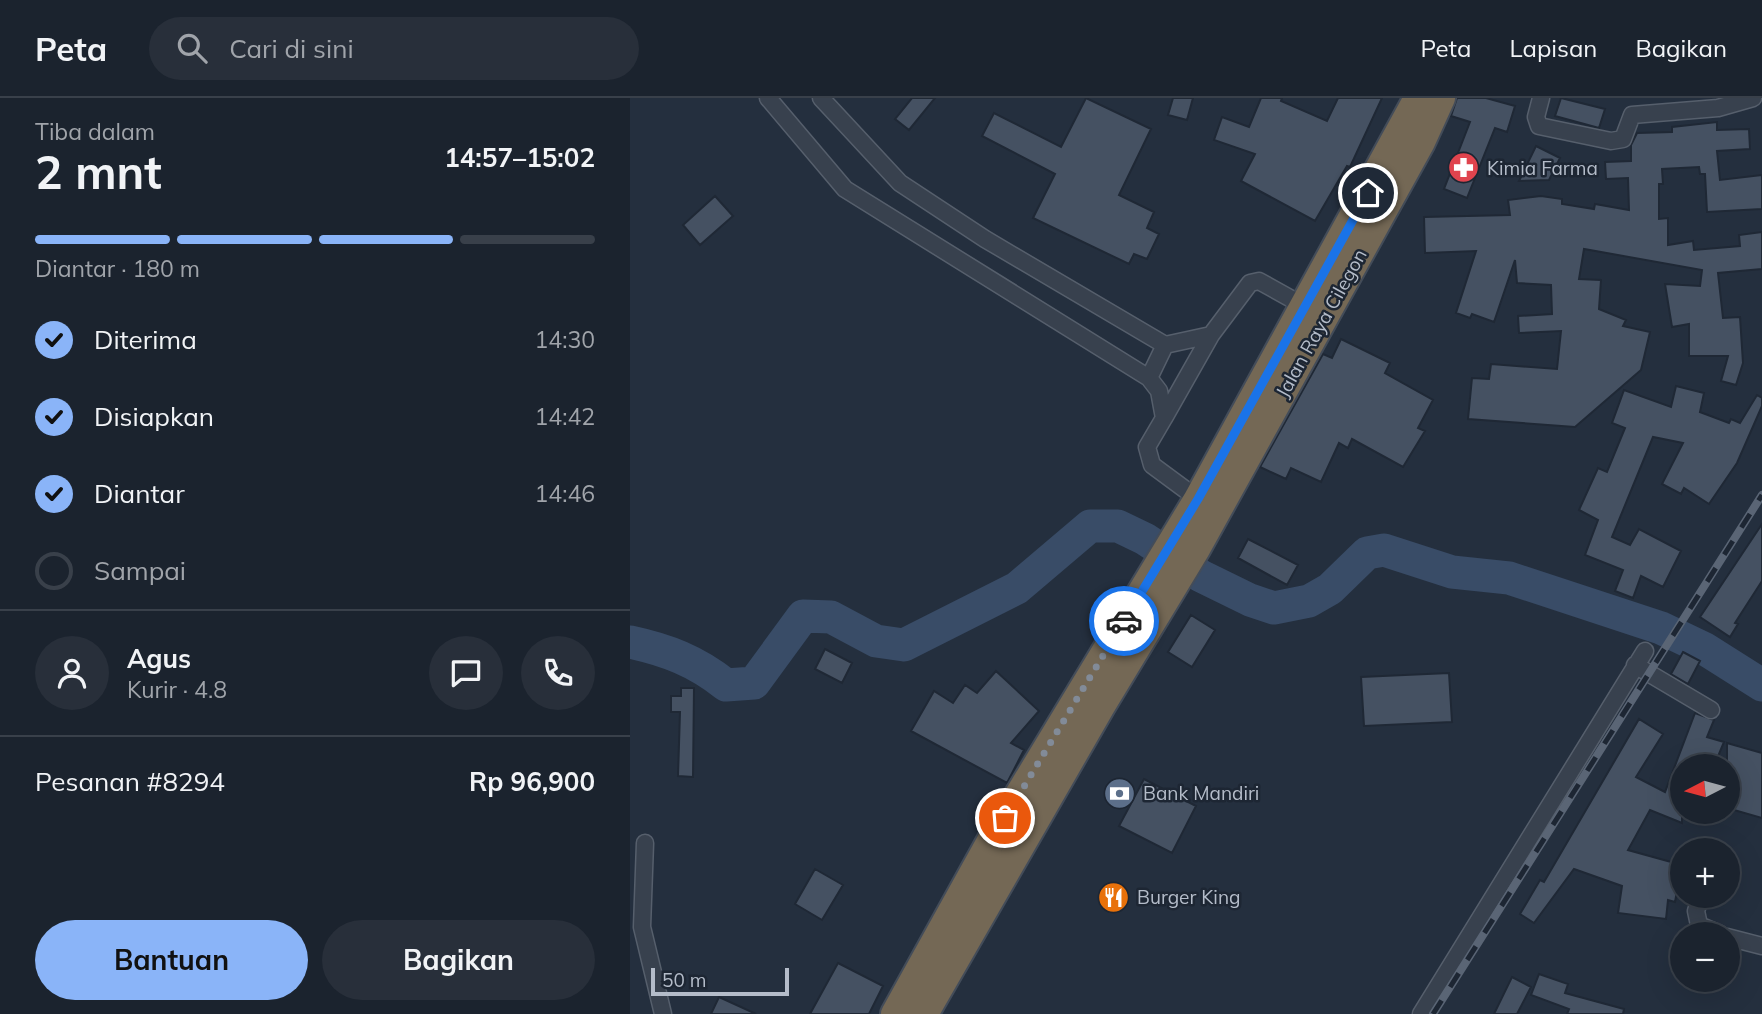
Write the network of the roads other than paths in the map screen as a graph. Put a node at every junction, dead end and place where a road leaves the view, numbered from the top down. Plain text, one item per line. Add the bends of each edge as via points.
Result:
1 (768, 98) edge
2 (821, 98) edge
3 (1418, 98) edge
4 (1441, 98) edge
5 (1541, 98) edge
6 (1753, 98) edge
7 (1304, 306) junction
8 (1211, 335) junction
9 (1165, 345) junction
10 (1149, 378) junction
11 (1164, 418) junction
12 (1208, 505) junction
13 (1169, 570) junction
14 (1711, 710) dead end
15 (645, 843) dead end
16 (1740, 940) edge
17 (1762, 946) edge
18 (663, 1014) edge
19 (895, 1014) edge
20 (924, 1014) edge
21 (1421, 1014) edge

1 - 10 street via 845,189
2 - 9 street via 900,183
3 - 7 highway, Jalan Raya Cilegon
4 - 12 highway, Jalan Raya Cilegon via 1422,142
5 - 6 street via 1536,117 1539,126 1611,141 1623,139 1632,115 1718,108
7 - 8 street via 1259,281 1250,283
7 - 12 highway, Jalan Raya Cilegon
8 - 9 street
8 - 11 street
9 - 10 street
10 - 11 street via 1159,391
11 - 12 street via 1147,447 1152,465
12 - 13 highway
13 - 19 highway via 991,841
13 - 20 highway via 1101,706
14 - 21 street via 1640,658
15 - 18 street via 642,927
16 - 17 street

